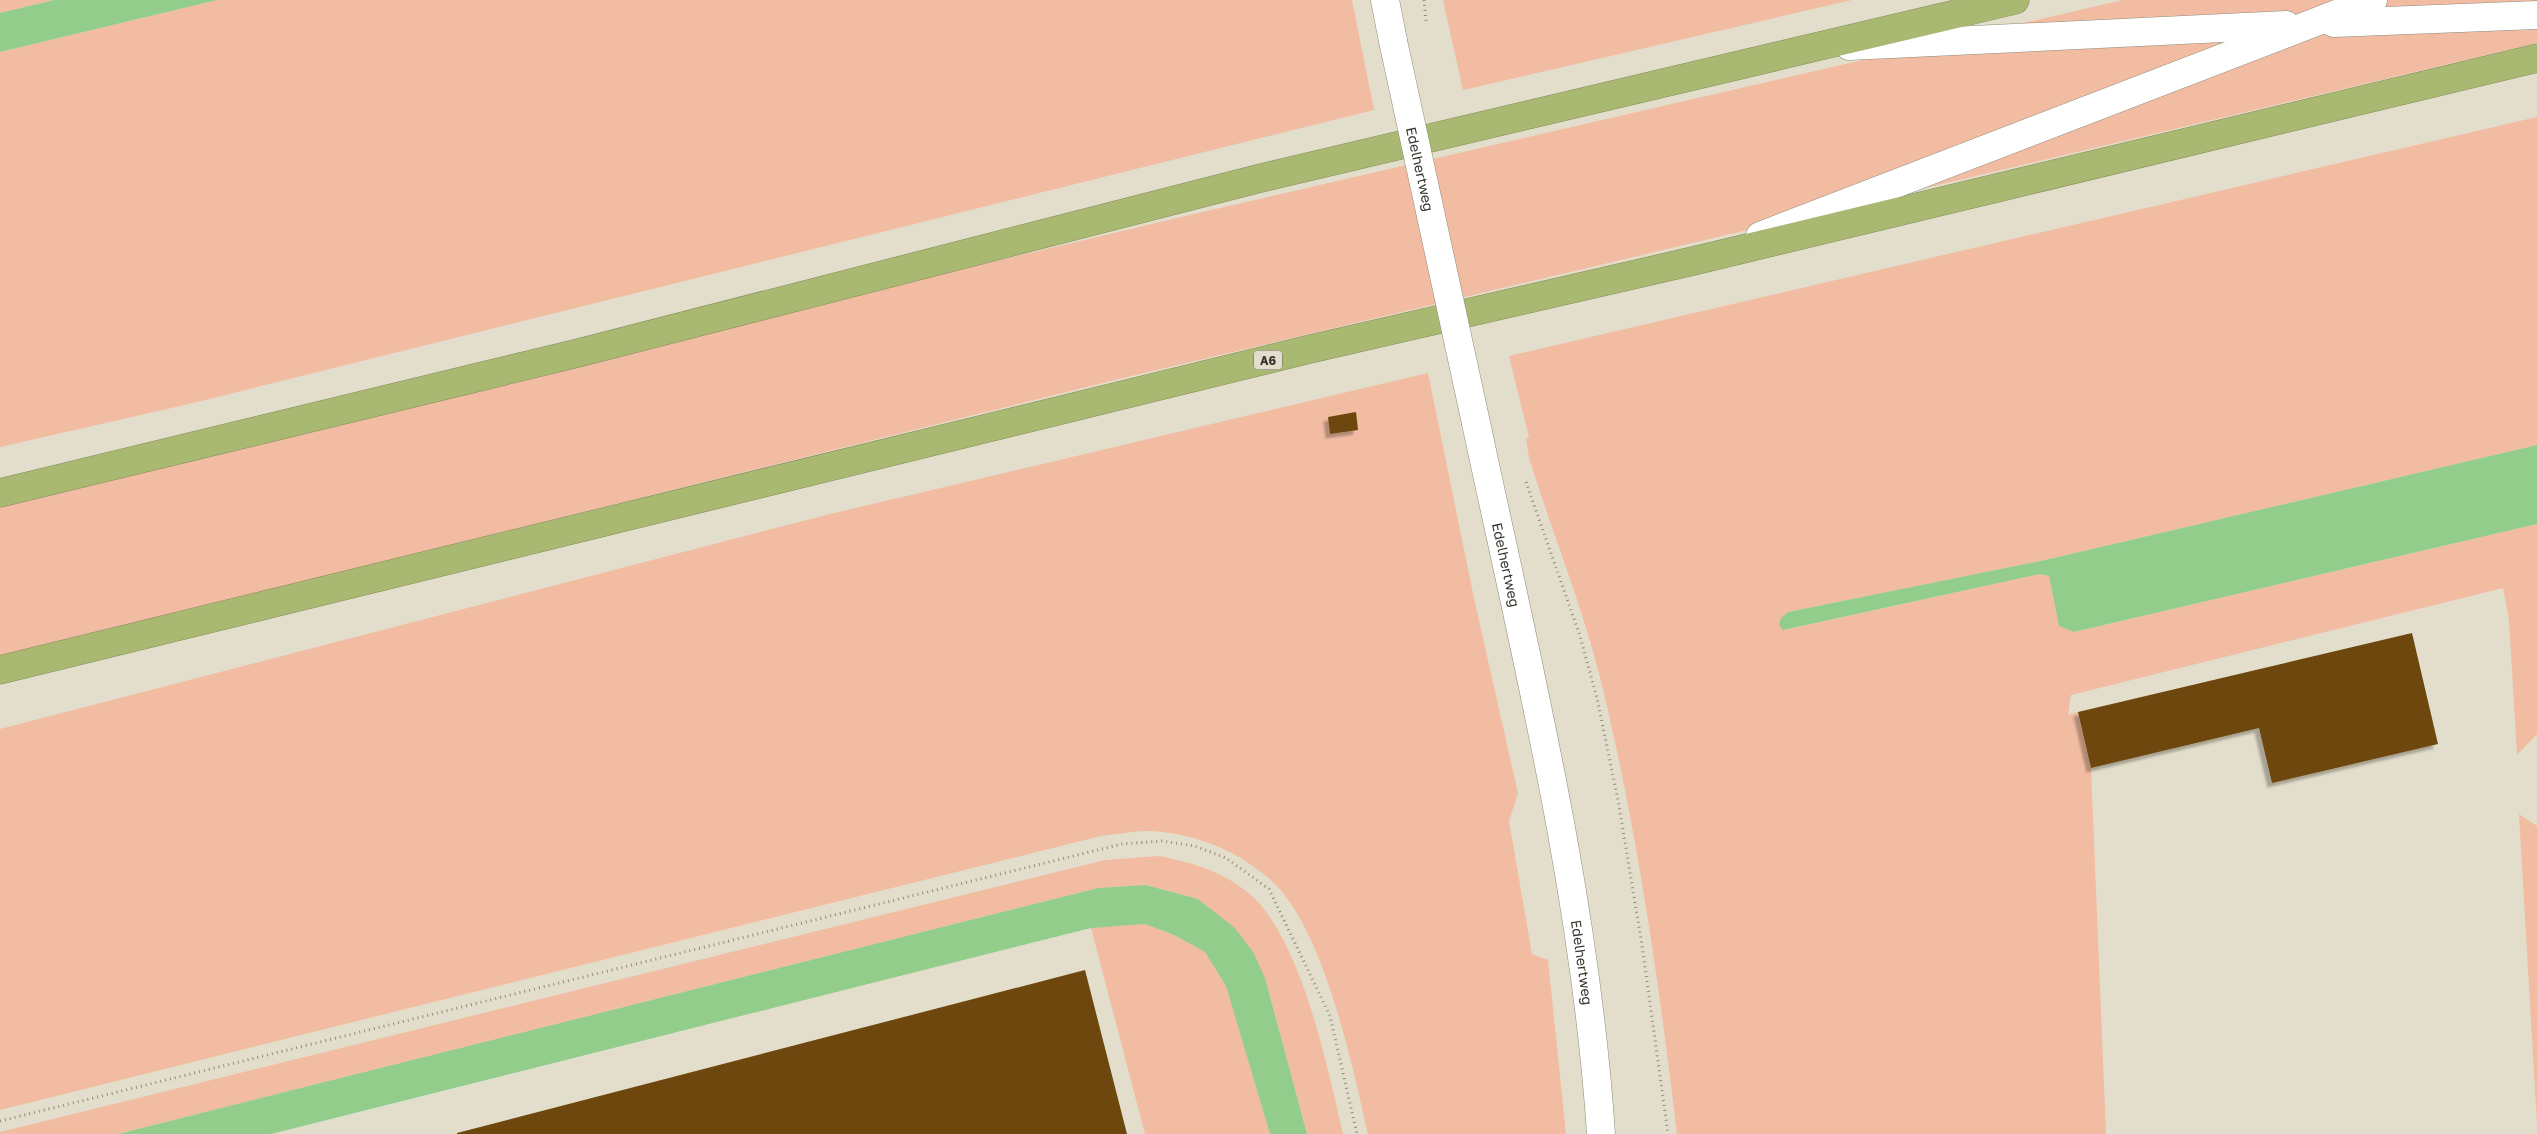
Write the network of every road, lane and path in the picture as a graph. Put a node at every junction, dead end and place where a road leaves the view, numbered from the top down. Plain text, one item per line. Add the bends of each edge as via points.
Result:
1 (1385, 0) edge
2 (1424, 0) edge
3 (2015, 0) edge
4 (2374, 0) edge
5 (2537, 15) edge
6 (2309, 24) junction
7 (1426, 25) dead end
8 (1812, 48) junction
9 (2537, 58) edge
10 (1693, 262) junction
11 (1523, 475) dead end
12 (0, 493) edge
13 (0, 670) edge
14 (0, 1121) edge
15 (1357, 1134) edge
16 (1601, 1134) edge
17 (1668, 1134) edge

1 - 16 street, Edelhertweg, bridge via 1573,888 1587,983
2 - 7 path
3 - 8 highway
4 - 6 street
5 - 6 street
6 - 8 street
6 - 10 street
8 - 12 highway via 1257,179 587,351
9 - 10 highway, A6
10 - 13 highway, A6 via 1306,350
11 - 17 path via 1579,632 1596,698 1618,800 1642,945
14 - 15 path via 1122,844 1162,841 1195,846 1226,858 1269,889 1330,1016

